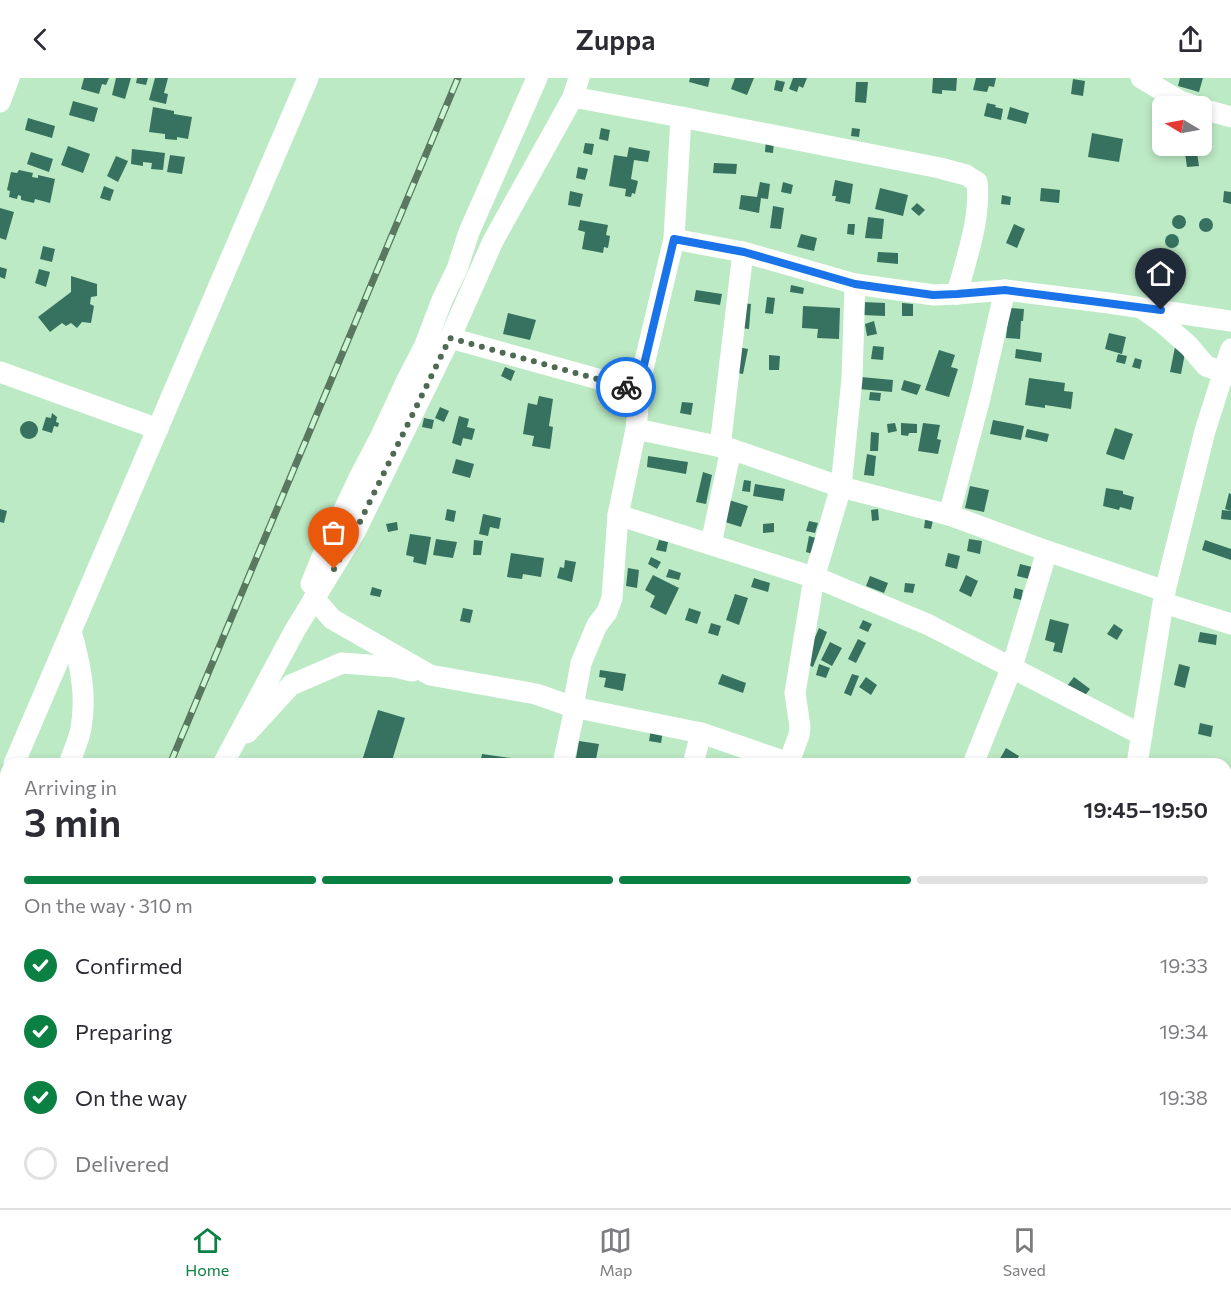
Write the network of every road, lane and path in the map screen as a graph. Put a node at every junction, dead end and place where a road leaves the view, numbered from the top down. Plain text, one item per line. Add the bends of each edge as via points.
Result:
1 (9, 78) edge
2 (308, 78) edge
3 (537, 78) edge
4 (1141, 78) edge
5 (576, 88) edge
6 (1172, 96) edge
7 (0, 102) edge
8 (1212, 112) edge
9 (681, 117) junction
10 (1231, 117) edge
11 (674, 239) junction
12 (744, 252) junction
13 (855, 284) junction
14 (1005, 290) junction
15 (957, 294) junction
16 (1138, 307) junction
17 (1231, 321) edge
18 (450, 338) junction
19 (1231, 349) edge
20 (0, 372) edge
21 (1227, 374) edge
22 (638, 390) junction
23 (158, 429) junction
24 (636, 429) junction
25 (726, 448) junction
26 (841, 487) junction
27 (618, 515) junction
28 (949, 515) junction
29 (711, 544) junction
30 (1047, 551) junction
31 (814, 578) junction
32 (1164, 597) junction
33 (314, 598) junction
34 (1231, 624) edge
35 (295, 630) junction
36 (71, 631) junction
37 (1012, 667) junction
38 (430, 675) junction
39 (573, 707) junction
40 (701, 733) junction
41 (1142, 735) junction
42 (17, 758) edge
43 (71, 758) edge
44 (226, 758) edge
45 (564, 758) edge
46 (695, 758) edge
47 (775, 758) edge
48 (792, 758) edge
49 (975, 758) edge
50 (1138, 758) edge

1 - 7 street
2 - 23 street
3 - 35 street via 469,232 425,345 336,523 301,605
4 - 6 street
5 - 9 street
5 - 18 street via 493,241
8 - 10 street
9 - 11 street
9 - 15 street via 940,168 978,182 978,212
11 - 12 street
11 - 22 street
12 - 13 street
12 - 25 street
13 - 15 street via 933,295
13 - 26 street via 852,379
14 - 15 street
14 - 16 street
14 - 28 street
16 - 17 street
16 - 21 street via 1164,324 1206,366
18 - 22 street
18 - 33 street via 355,532
19 - 21 street
20 - 23 street
21 - 32 street via 1205,430
22 - 24 street
23 - 36 street
24 - 25 street
24 - 27 street
25 - 26 street
25 - 29 street
26 - 28 street
26 - 31 street
27 - 29 street
27 - 39 street via 612,597 581,663
28 - 30 street
29 - 31 street
30 - 32 street
30 - 37 street
31 - 37 street via 929,625
31 - 48 street via 795,693 800,727
32 - 34 street
32 - 41 street
33 - 35 street
33 - 38 street via 332,619
35 - 44 street
36 - 42 street
36 - 43 street via 84,708
37 - 41 street
37 - 49 street
38 - 39 street via 536,694
38 - 44 street via 395,667 342,663 291,685
39 - 40 street
39 - 45 street
40 - 46 street
40 - 47 street
41 - 50 street

